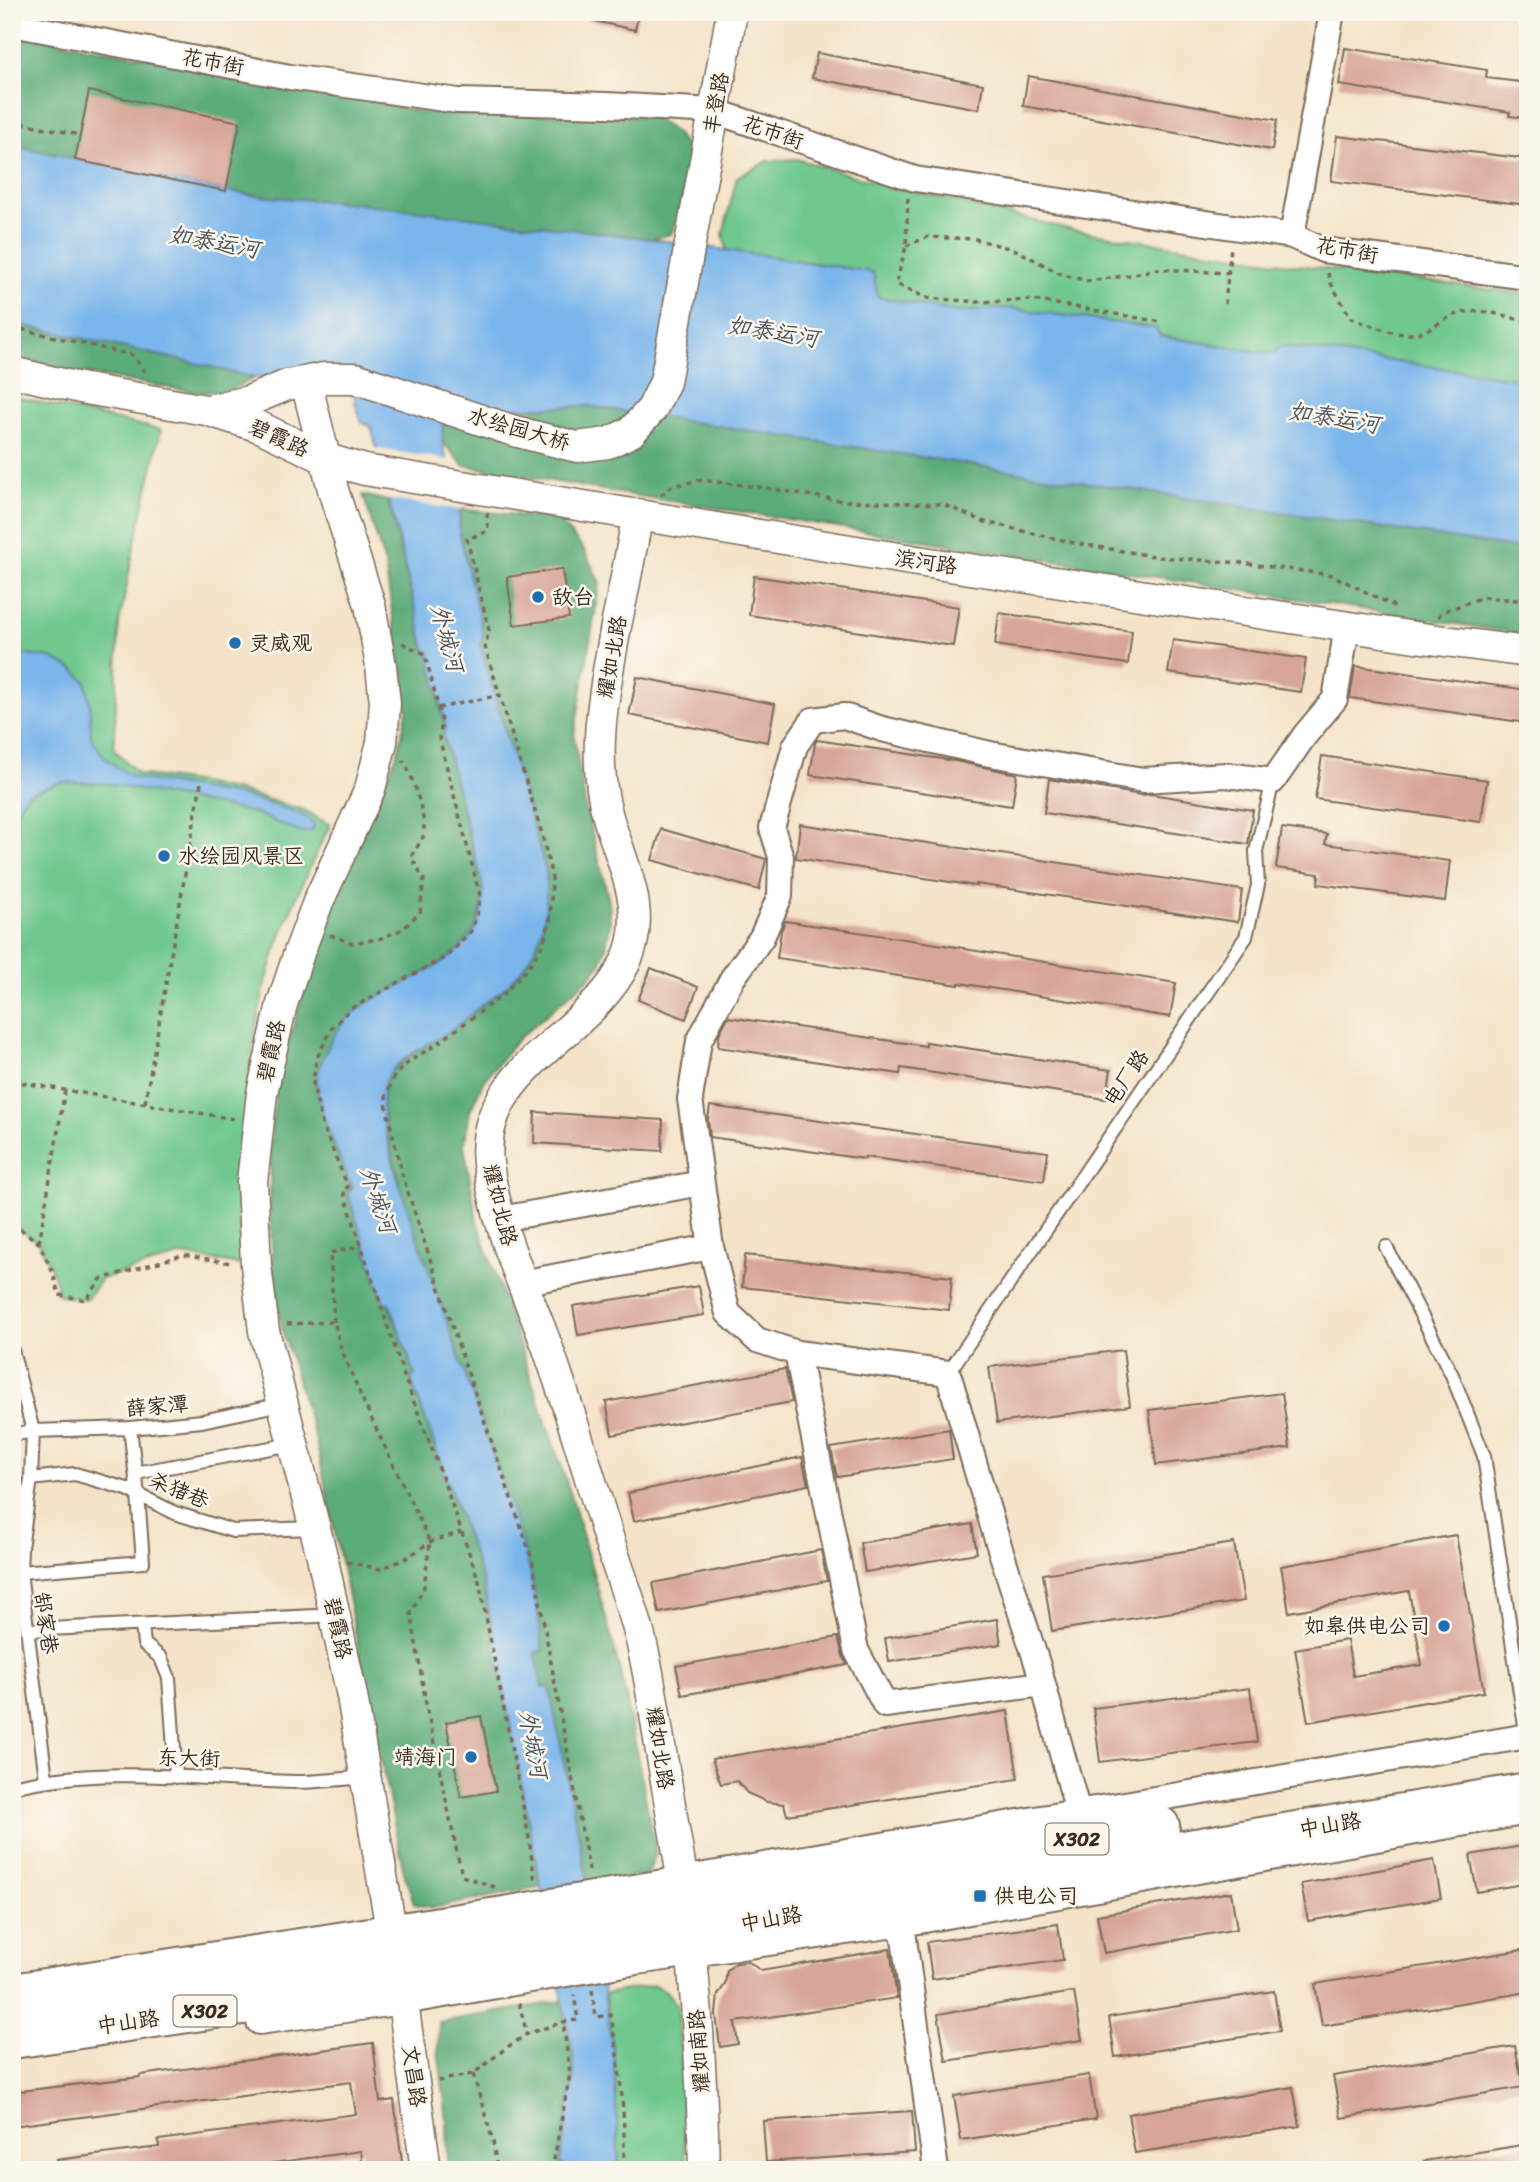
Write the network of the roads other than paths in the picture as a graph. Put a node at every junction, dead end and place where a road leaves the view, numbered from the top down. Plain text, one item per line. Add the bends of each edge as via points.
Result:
1 (732, 12) edge
2 (1332, 12) edge
3 (12, 24) edge
4 (714, 111) junction
5 (700, 194) joint
6 (1292, 236) junction
7 (1528, 277) edge
8 (12, 372) edge
9 (315, 380) junction
10 (206, 410) junction
11 (326, 458) junction
12 (638, 514) junction
13 (1347, 627) junction
14 (1528, 652) edge
15 (1273, 781) junction
16 (702, 1183) junction
17 (501, 1219) junction
18 (710, 1247) junction
19 (1387, 1247) dead end
20 (521, 1283) junction
21 (12, 1350) edge
22 (797, 1353) junction
23 (948, 1373) junction
24 (283, 1404) junction
25 (130, 1428) junction
26 (33, 1431) junction
27 (12, 1435) edge
28 (292, 1444) junction
29 (136, 1473) junction
30 (31, 1479) junction
31 (138, 1495) junction
32 (319, 1542) junction
33 (17, 1549) edge
34 (20, 1572) junction
35 (336, 1615) junction
36 (142, 1625) junction
37 (29, 1630) junction
38 (1042, 1684) junction
39 (1527, 1745) edge
40 (176, 1777) junction
41 (365, 1777) junction
42 (46, 1779) junction
43 (12, 1787) edge
44 (1528, 1792) edge
45 (1078, 1812) junction
46 (1528, 1812) edge
47 (687, 1917) junction
48 (902, 1924) junction
49 (630, 1926) junction
50 (506, 1935) junction
51 (396, 1965) junction
52 (12, 1986) edge
53 (12, 2011) edge
54 (12, 2039) edge
55 (12, 2056) edge
56 (426, 2170) edge
57 (704, 2170) edge
58 (936, 2170) edge

1 - 4 street, 丰登路
2 - 6 street
3 - 4 street, 花市街 via 290,77 458,101
4 - 5 street, 丰登路
4 - 6 street, 花市街 via 908,177
5 - 9 street, 水绘园大桥 via 665,382 652,409 631,432 608,443 577,447 355,378
6 - 7 street, 花市街 via 1323,250
8 - 10 street, 碧霞路
9 - 10 street
9 - 11 street
10 - 11 street, 碧霞路 via 260,427
11 - 12 street, 滨河路 via 365,470
11 - 24 street, 碧霞路 via 370,605 385,703 382,742 370,789 308,928 282,1004 261,1093 252,1182 256,1265 263,1324
12 - 13 street, 滨河路
12 - 17 street, 耀如北路 via 600,727 600,776 607,815 634,896 636,930 626,961 605,995 502,1096 490,1128 488,1158
13 - 14 street, 滨河路
13 - 15 street via 1335,699
15 - 16 street via 1227,775 1143,779 990,754 844,716 813,720 795,746 772,828 781,857 780,896 762,937 732,979 699,1041 690,1099
15 - 23 lane, 电厂路 via 1256,852 1258,885 1246,937
16 - 17 street
16 - 18 street
17 - 20 street, 耀如北路
18 - 20 street
18 - 22 street via 728,1313 757,1340
19 - 39 lane via 1452,1376 1484,1456
20 - 47 street, 耀如北路 via 547,1346 636,1621
21 - 26 lane, 郜家巷
22 - 23 street
22 - 38 street via 856,1650 885,1706
23 - 38 street
24 - 25 lane, 薛家潭 via 202,1422
24 - 28 street, 碧霞路
25 - 26 lane, 薛家潭
25 - 29 lane
26 - 27 lane, 薛家潭
26 - 30 lane, 郜家巷
28 - 29 lane
28 - 32 street, 碧霞路
29 - 31 lane
30 - 31 lane, 杀猪巷 via 75,1474
30 - 33 lane, 郜家巷
31 - 32 lane, 杀猪巷 via 175,1513 233,1531
31 - 34 lane via 143,1562
32 - 35 street, 碧霞路
33 - 34 lane, 郜家巷
34 - 37 lane, 郜家巷
35 - 36 lane
35 - 41 street, 碧霞路
36 - 37 lane
36 - 40 lane via 144,1644 161,1658 169,1678
37 - 42 lane, 郜家巷
38 - 45 street
39 - 45 street
39 - 47 main road, 中山路 / X302
40 - 41 lane, 东大街 via 299,1782
40 - 42 lane, 东大街
41 - 51 street, 碧霞路
42 - 43 lane, 东大街
44 - 47 main road, 中山路 / X302
45 - 47 street
46 - 48 street
47 - 48 street
47 - 49 main road, 中山路 / X302
47 - 49 street
47 - 57 street, 耀如南路 via 700,2046
48 - 58 street
49 - 50 main road, 中山路 / X302
49 - 50 street
50 - 51 main road, 中山路 / X302
50 - 51 street
51 - 52 street
51 - 53 main road, 中山路 / X302
51 - 54 main road, 中山路 / X302
51 - 55 street
51 - 56 street, 文昌路

